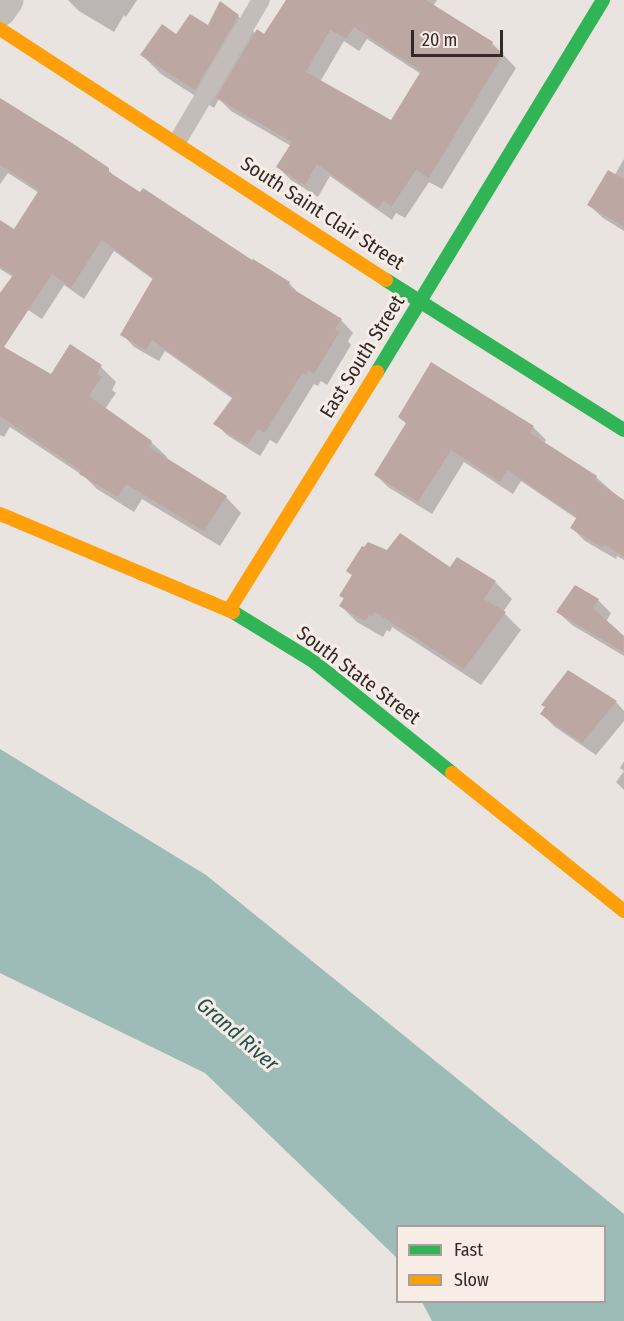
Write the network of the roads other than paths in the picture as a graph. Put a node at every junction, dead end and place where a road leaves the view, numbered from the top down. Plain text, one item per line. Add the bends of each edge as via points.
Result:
1 (6, 0) edge
2 (261, 0) edge
3 (603, 0) edge
4 (0, 10) edge
5 (0, 29) edge
6 (177, 142) junction
7 (420, 302) junction
8 (624, 430) edge
9 (0, 514) edge
10 (229, 610) junction
11 (624, 911) edge

1 - 4 street
2 - 6 lane
3 - 7 street, East South Street
5 - 6 street, South Saint Clair Street
6 - 7 street, South Saint Clair Street
7 - 8 street, South Saint Clair Street
7 - 10 street, East South Street
9 - 10 street, South State Street
10 - 11 street, South State Street via 313,661

